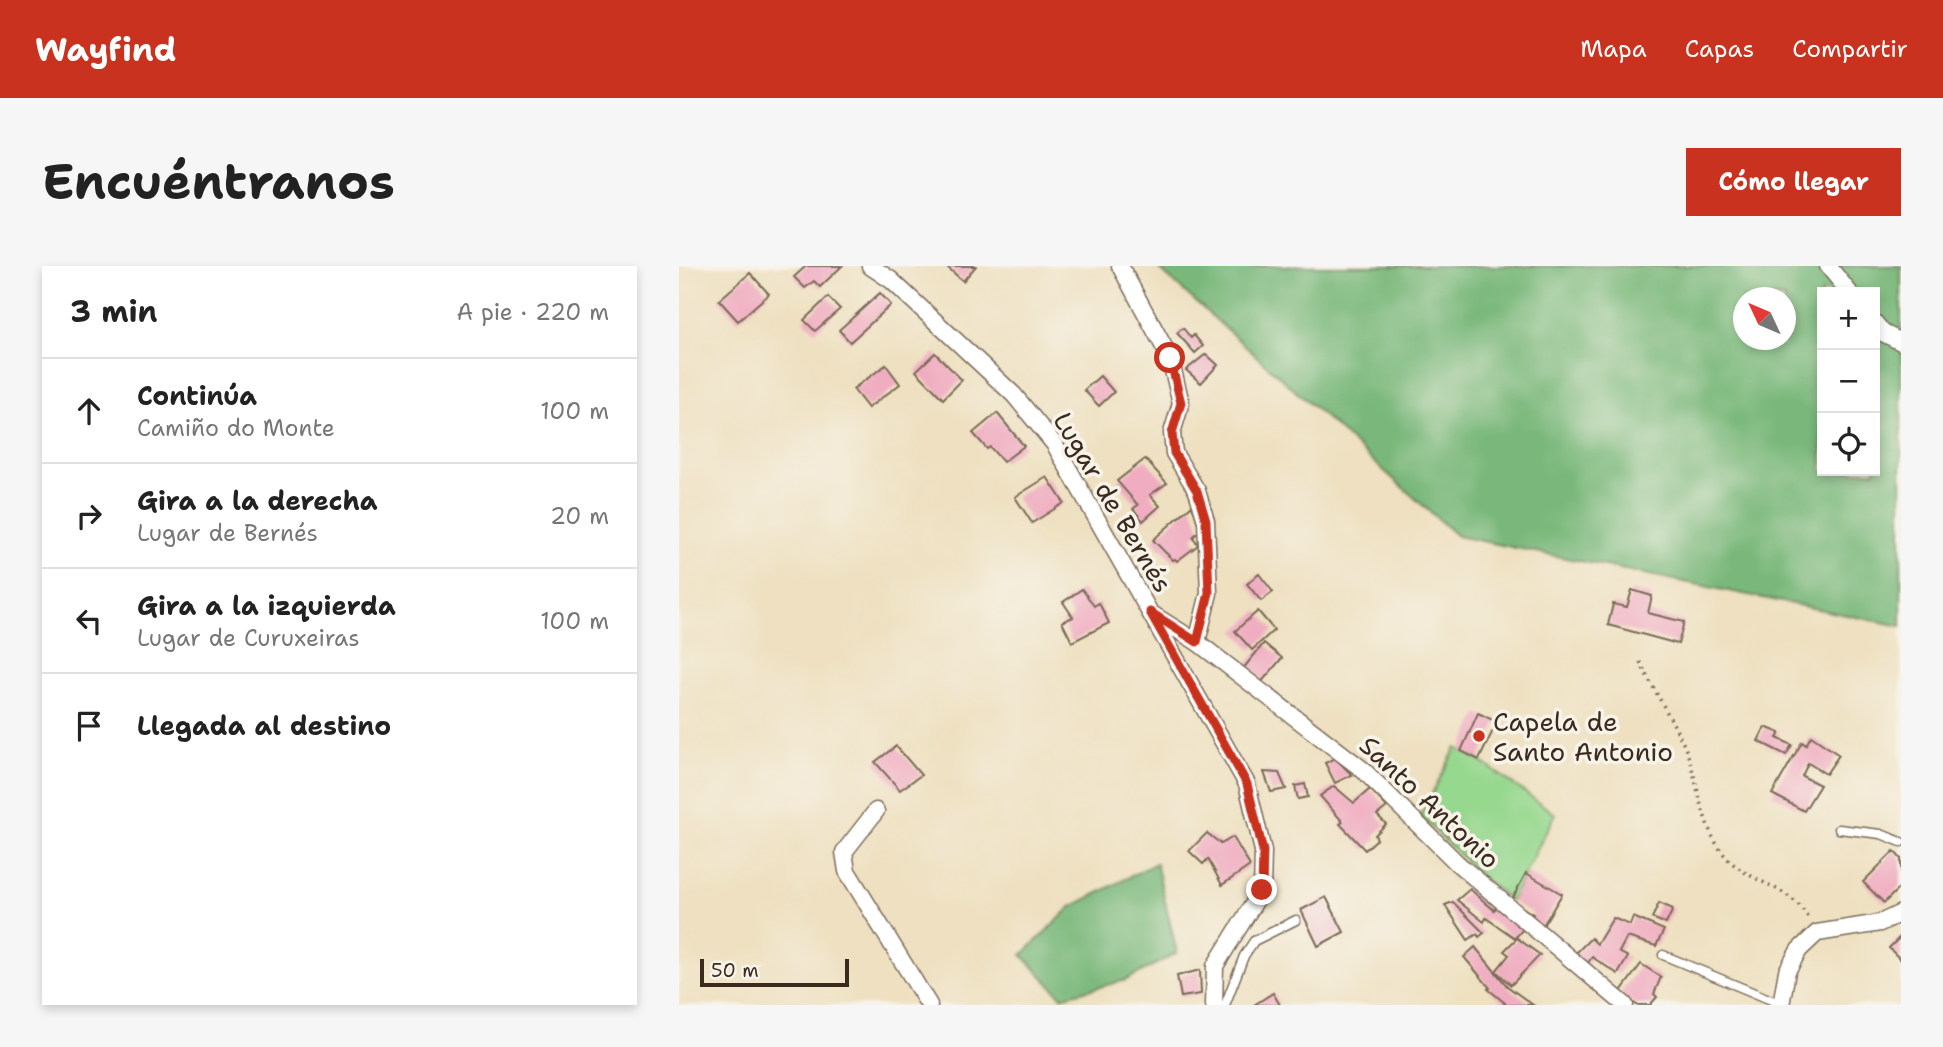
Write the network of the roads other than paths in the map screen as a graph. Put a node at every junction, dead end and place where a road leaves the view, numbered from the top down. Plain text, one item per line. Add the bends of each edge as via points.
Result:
1 (870, 266) edge
2 (1120, 266) edge
3 (1828, 266) edge
4 (1845, 287) edge
5 (1880, 329) edge
6 (1901, 342) edge
7 (1150, 612) junction
8 (1197, 642) junction
9 (876, 811) dead end
10 (1839, 829) dead end
11 (1901, 842) edge
12 (1901, 913) edge
13 (1296, 920) dead end
14 (1663, 955) dead end
15 (929, 1005) edge
16 (1215, 1005) edge
17 (1225, 1005) edge
18 (1625, 1005) edge
19 (1781, 1005) edge

1 - 7 street, Lugar de Bernés via 1005,386 1039,425 1055,445
2 - 8 street via 1170,358 1181,403 1172,433 1174,453 1197,491 1206,521 1209,593
3 - 4 street
5 - 6 street
7 - 8 street, Lugar de Bernés
7 - 16 street via 1247,784 1263,851 1262,890 1215,966
8 - 18 street, Santo Antonio via 1362,769 1457,863
9 - 15 street via 844,852 847,871
10 - 11 lane via 1881,834
12 - 19 street via 1880,923 1817,933 1799,950 1787,971
13 - 17 lane via 1254,941
14 - 19 lane

